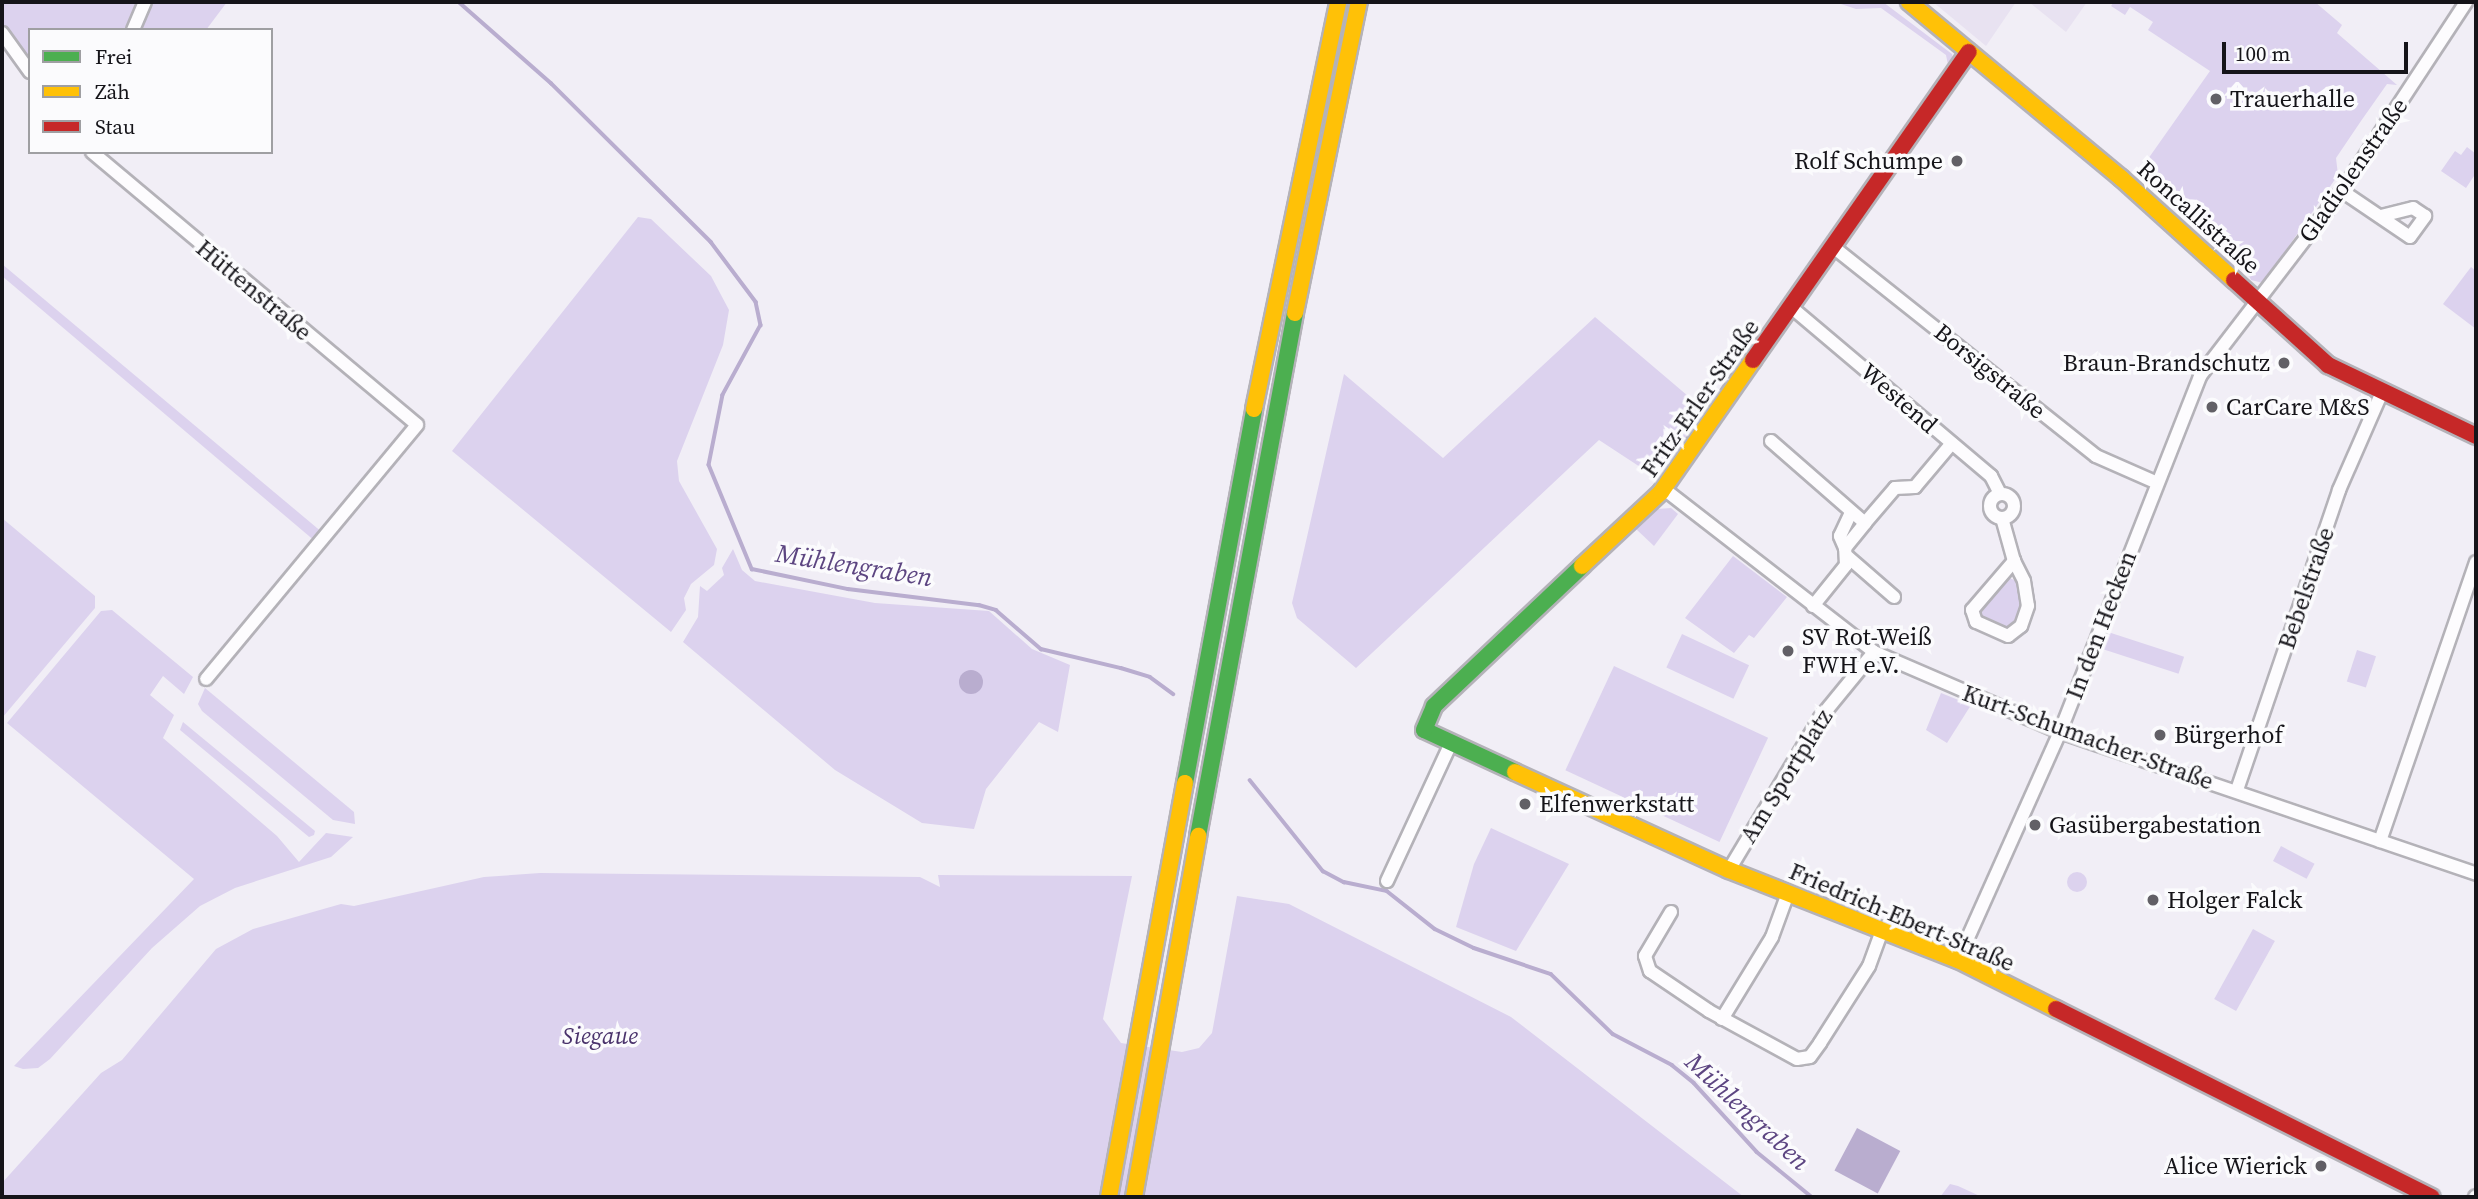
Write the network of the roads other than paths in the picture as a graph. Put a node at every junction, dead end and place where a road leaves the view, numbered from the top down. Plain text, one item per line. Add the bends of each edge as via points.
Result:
1 (145, 2) edge
2 (1338, 2) edge
3 (1359, 2) edge
4 (1909, 2) edge
5 (2466, 2) edge
6 (134, 28) edge
7 (2, 33) edge
8 (1969, 52) junction
9 (28, 69) edge
10 (94, 154) edge
11 (2342, 191) junction
12 (2380, 216) dead end
13 (1832, 246) junction
14 (2257, 300) junction
15 (1791, 307) junction
16 (2383, 390) junction
17 (2476, 436) edge
18 (1771, 441) dead end
19 (1952, 443) junction
20 (2155, 482) junction
21 (1664, 489) junction
22 (1851, 512) junction
23 (1865, 523) junction
24 (1846, 552) junction
25 (2014, 561) junction
26 (2476, 562) edge
27 (1895, 597) dead end
28 (1813, 606) junction
29 (1874, 652) junction
30 (206, 679) dead end
31 (1423, 730) joint
32 (2060, 732) junction
33 (1451, 743) junction
34 (2237, 790) junction
35 (2380, 841) junction
36 (1729, 870) junction
37 (2476, 874) edge
38 (1387, 881) dead end
39 (1788, 893) junction
40 (1671, 912) dead end
41 (1882, 931) junction
42 (1958, 960) junction
43 (1722, 1019) junction
44 (1108, 1197) edge
45 (1134, 1197) edge
46 (2432, 1197) edge

1 - 6 street
2 - 44 main road via 1265,347
3 - 45 main road via 1256,505
4 - 8 main road, Roncallistraße
5 - 11 street, Gladiolenstraße
7 - 9 street
8 - 13 main road, Fritz-Erler-Straße
8 - 14 main road, Roncallistraße via 2121,178
10 - 30 street, Hüttenstraße via 417,425
11 - 12 street
11 - 14 street, Gladiolenstraße
13 - 15 main road, Fritz-Erler-Straße
13 - 20 street, Borsigstraße via 2096,456
14 - 16 main road, Roncallistraße via 2328,365
14 - 20 street, In den Hecken via 2200,376
15 - 19 street, Westend
15 - 21 main road, Fritz-Erler-Straße
16 - 17 main road, Roncallistraße
16 - 34 street, Bebelstraße via 2343,477
18 - 22 street
19 - 23 street via 1915,487 1895,488
19 - 25 street, Westend via 1991,476 2000,494 1990,507 2002,518
20 - 32 street, In den Hecken
21 - 28 street, Kurt-Schumacher-Straße
21 - 31 main road, Fritz-Erler-Straße via 1434,706
22 - 23 street
22 - 24 street via 1840,536
23 - 24 street
24 - 27 street
24 - 28 street via 1846,565
25 - 25 street via 1972,610 1976,622 2008,636 2021,626 2028,606 2024,581
26 - 35 street
28 - 29 street, Kurt-Schumacher-Straße
29 - 32 street, Kurt-Schumacher-Straße
29 - 36 street, Am Sportplatz via 1806,738
31 - 33 main road, Friedrich-Ebert-Straße
32 - 34 street, Kurt-Schumacher-Straße
32 - 42 street, In den Hecken
33 - 36 main road, Friedrich-Ebert-Straße
33 - 38 street
34 - 35 street, Kurt-Schumacher-Straße
35 - 37 street, Kurt-Schumacher-Straße
36 - 39 main road, Friedrich-Ebert-Straße
39 - 41 main road, Friedrich-Ebert-Straße
39 - 43 street via 1772,937
40 - 43 street via 1645,956 1647,967
41 - 42 main road, Friedrich-Ebert-Straße
41 - 43 street via 1869,966 1807,1058 1792,1057
42 - 46 main road, Friedrich-Ebert-Straße

